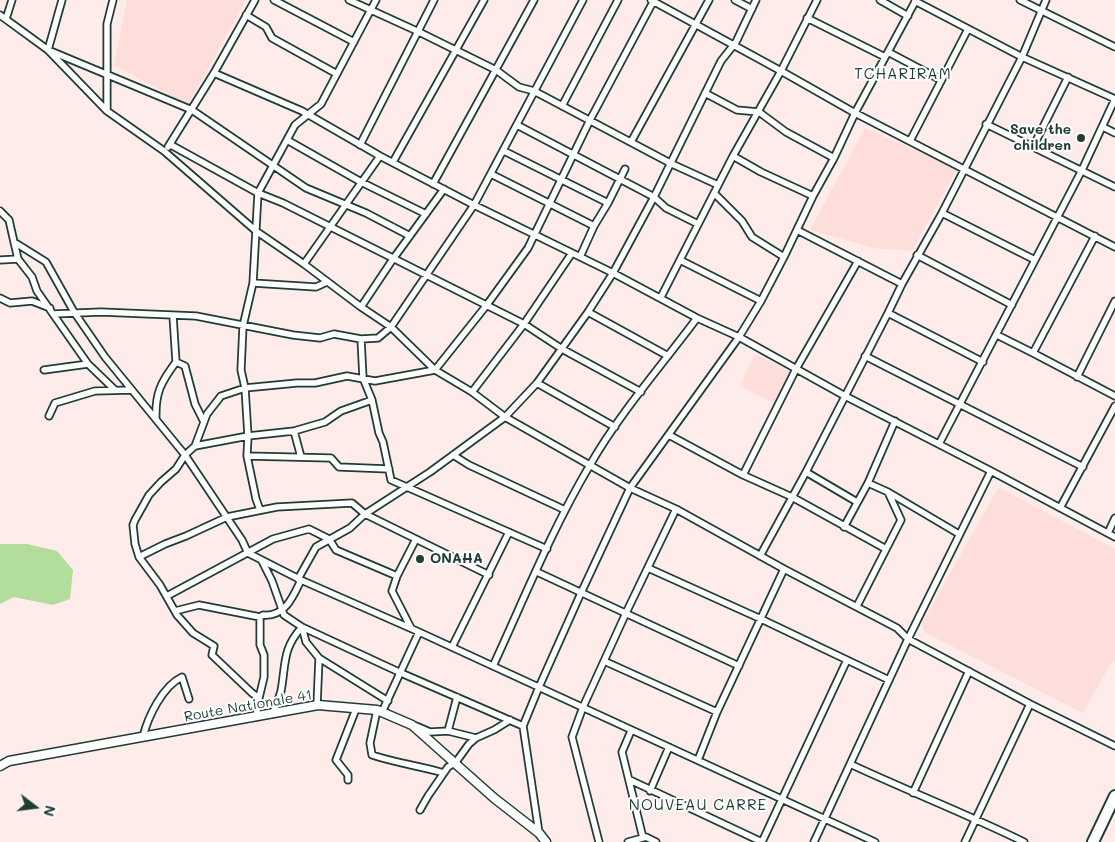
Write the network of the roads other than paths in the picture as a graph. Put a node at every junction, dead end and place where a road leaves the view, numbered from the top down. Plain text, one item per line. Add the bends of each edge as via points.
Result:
1 (12, 0) edge
2 (62, 0) edge
3 (113, 0) edge
4 (255, 0) edge
5 (274, 0) edge
6 (349, 0) edge
7 (376, 0) edge
8 (434, 0) edge
9 (484, 0) edge
10 (534, 0) edge
11 (583, 0) edge
12 (618, 0) edge
13 (709, 0) edge
14 (736, 0) edge
15 (756, 0) edge
16 (817, 0) edge
17 (880, 0) edge
18 (1020, 0) edge
19 (1046, 0) edge
20 (652, 1) edge
21 (916, 1) edge
22 (752, 9) junction
23 (370, 10) junction
24 (1041, 10) junction
25 (0, 15) edge
26 (246, 15) junction
27 (908, 16) junction
28 (807, 18) junction
29 (6, 19) junction
30 (696, 25) junction
31 (968, 28) junction
32 (419, 32) junction
33 (354, 42) junction
34 (733, 45) junction
35 (1115, 47) edge
36 (48, 50) junction
37 (455, 50) junction
38 (886, 54) junction
39 (1022, 57) junction
40 (496, 70) junction
41 (781, 70) junction
42 (214, 72) junction
43 (107, 73) junction
44 (337, 74) junction
45 (1068, 78) junction
46 (941, 80) junction
47 (534, 91) junction
48 (705, 93) junction
49 (1115, 99) edge
50 (562, 106) junction
51 (192, 110) junction
52 (107, 111) junction
53 (758, 112) junction
54 (855, 113) junction
55 (308, 115) junction
56 (590, 120) junction
57 (986, 124) junction
58 (517, 125) junction
59 (1103, 127) junction
60 (1115, 133) edge
61 (287, 140) junction
62 (910, 141) junction
63 (631, 142) junction
64 (171, 145) junction
65 (360, 145) junction
66 (1033, 147) junction
67 (164, 151) junction
68 (504, 151) junction
69 (573, 154) junction
70 (380, 156) junction
71 (732, 156) junction
72 (834, 158) junction
73 (392, 162) junction
74 (672, 164) junction
75 (273, 165) junction
76 (964, 169) junction
77 (625, 170) dead end
78 (1082, 170) junction
79 (491, 174) junction
80 (561, 179) junction
81 (619, 179) junction
82 (361, 182) junction
83 (433, 184) junction
84 (718, 186) junction
85 (1115, 187) edge
86 (444, 189) junction
87 (714, 192) junction
88 (258, 193) junction
89 (813, 196) junction
90 (654, 197) junction
91 (549, 203) junction
92 (608, 203) junction
93 (345, 205) junction
94 (474, 205) junction
95 (0, 211) edge
96 (942, 213) junction
97 (426, 214) junction
98 (1058, 217) junction
99 (698, 224) junction
100 (594, 226) junction
101 (329, 227) junction
102 (797, 230) junction
103 (256, 231) junction
104 (534, 234) junction
105 (410, 236) junction
106 (1095, 236) junction
107 (14, 242) junction
108 (1115, 247) edge
109 (572, 253) junction
110 (917, 255) junction
111 (580, 257) junction
112 (784, 257) junction
113 (18, 259) junction
114 (393, 259) junction
115 (0, 260) edge
116 (680, 260) junction
117 (1035, 260) junction
118 (858, 261) junction
119 (304, 264) junction
120 (613, 273) junction
121 (428, 275) junction
122 (327, 282) junction
123 (253, 284) junction
124 (902, 284) junction
125 (0, 298) edge
126 (661, 298) junction
127 (761, 301) junction
128 (1115, 301) edge
129 (1012, 305) junction
130 (486, 306) junction
131 (361, 307) junction
132 (51, 311) junction
133 (74, 312) junction
134 (588, 312) junction
135 (888, 313) junction
136 (173, 316) junction
137 (697, 318) junction
138 (524, 324) junction
139 (244, 326) junction
140 (392, 327) junction
141 (997, 335) junction
142 (739, 337) junction
143 (361, 339) junction
144 (562, 349) junction
145 (1033, 353) junction
146 (668, 356) junction
147 (866, 356) junction
148 (176, 362) junction
149 (983, 362) junction
150 (88, 364) junction
151 (796, 369) junction
152 (44, 370) dead end
153 (435, 370) junction
154 (1077, 376) junction
155 (363, 378) junction
156 (537, 383) junction
157 (245, 388) junction
158 (114, 390) junction
159 (132, 390) junction
160 (472, 392) junction
161 (641, 392) junction
162 (845, 396) junction
163 (1115, 396) edge
164 (372, 400) junction
165 (961, 405) junction
166 (1115, 406) edge
167 (49, 416) dead end
168 (505, 417) junction
169 (156, 420) junction
170 (895, 421) junction
171 (204, 422) junction
172 (615, 427) junction
173 (294, 431) junction
174 (668, 435) junction
175 (248, 436) junction
176 (939, 444) junction
177 (195, 446) junction
178 (185, 455) junction
179 (452, 455) junction
180 (247, 456) junction
181 (301, 457) junction
182 (590, 464) junction
183 (1083, 467) junction
184 (388, 469) junction
185 (991, 471) junction
186 (806, 472) junction
187 (743, 475) junction
188 (868, 483) junction
189 (406, 487) junction
190 (630, 488) junction
191 (888, 492) junction
192 (792, 498) junction
193 (857, 502) junction
194 (1060, 508) junction
195 (676, 509) junction
196 (260, 510) junction
197 (565, 510) junction
198 (365, 514) junction
199 (227, 517) junction
200 (1115, 518) edge
201 (844, 527) junction
202 (510, 532) junction
203 (1108, 533) junction
204 (959, 534) junction
205 (1115, 537) edge
206 (330, 539) junction
207 (416, 539) junction
208 (547, 549) junction
209 (886, 549) junction
210 (248, 553) junction
211 (760, 556) junction
212 (139, 557) junction
213 (262, 561) junction
214 (648, 568) junction
215 (784, 569) junction
216 (537, 572) junction
217 (489, 575) junction
218 (397, 576) junction
219 (300, 580) junction
220 (581, 593) junction
221 (167, 596) junction
222 (857, 606) junction
223 (283, 610) junction
224 (175, 611) junction
225 (626, 613) junction
226 (260, 617) junction
227 (761, 619) junction
228 (302, 627) junction
229 (411, 628) junction
230 (419, 632) junction
231 (908, 639) junction
232 (452, 647) junction
233 (319, 658) junction
234 (847, 660) junction
235 (604, 661) junction
236 (493, 666) junction
237 (739, 666) junction
238 (969, 671) junction
239 (401, 673) junction
240 (889, 680) junction
241 (539, 687) junction
242 (456, 697) junction
243 (258, 698) junction
244 (189, 699) dead end
245 (388, 701) junction
246 (1030, 704) junction
247 (317, 706) junction
248 (583, 708) junction
249 (356, 709) junction
250 (380, 711) junction
251 (717, 712) junction
252 (273, 714) junction
253 (256, 717) junction
254 (510, 720) junction
255 (412, 725) junction
256 (523, 726) junction
257 (448, 731) junction
258 (631, 731) junction
259 (143, 737) junction
260 (476, 738) junction
261 (1115, 746) edge
262 (668, 747) junction
263 (698, 760) junction
264 (456, 762) junction
265 (850, 764) junction
266 (0, 766) edge
267 (444, 773) junction
268 (348, 780) dead end
269 (630, 780) junction
270 (650, 791) junction
271 (913, 793) junction
272 (1115, 796) edge
273 (782, 799) junction
274 (1115, 808) edge
275 (420, 810) dead end
276 (975, 818) junction
277 (825, 819) junction
278 (540, 833) junction
279 (643, 838) junction
280 (546, 842) edge
281 (599, 842) edge
282 (628, 842) edge
283 (656, 842) edge
284 (762, 842) edge
285 (814, 842) edge
286 (875, 842) edge
287 (964, 842) edge
288 (1024, 842) edge
289 (1093, 842) edge
290 (1098, 842) edge

1 - 29 street
2 - 36 street
3 - 43 street via 107,24
4 - 26 street
5 - 33 street
6 - 23 street
7 - 23 street
8 - 32 street
9 - 37 street
10 - 40 street
11 - 47 street
12 - 50 street
13 - 30 street
14 - 22 street
15 - 22 street
16 - 28 street
17 - 27 street
18 - 24 street
19 - 24 street
20 - 30 street
20 - 56 street
21 - 27 street
21 - 31 street
22 - 34 street
23 - 32 street
23 - 33 street
24 - 35 street
24 - 39 street
25 - 29 street
26 - 42 street
26 - 44 street via 266,27 272,38
27 - 38 street
28 - 38 street
28 - 41 street
29 - 36 street
30 - 34 street
30 - 63 street
31 - 39 street
31 - 46 street
32 - 37 street
32 - 65 street
33 - 44 street
34 - 41 street
34 - 48 street
36 - 43 street
36 - 52 street
37 - 40 street
37 - 73 street
38 - 46 street
38 - 54 street
39 - 45 street
39 - 57 street
40 - 47 street via 519,87
40 - 83 street
41 - 53 street
41 - 54 street
42 - 51 street
42 - 55 street
43 - 51 street
43 - 52 street
44 - 55 street via 321,104
45 - 49 street
45 - 66 street
46 - 62 street
47 - 50 street
47 - 58 street
48 - 53 street via 737,110
48 - 74 street
49 - 59 street
50 - 56 street
51 - 64 street
51 - 75 street
52 - 67 street
53 - 71 street
53 - 72 street via 786,132
54 - 62 street
54 - 72 street
55 - 61 street via 295,124
55 - 65 street
56 - 63 street
56 - 69 street
57 - 66 street
57 - 76 street
58 - 68 street
58 - 69 street
59 - 60 street
59 - 78 street
61 - 75 street
61 - 82 street
62 - 76 street
63 - 74 street
64 - 67 street
64 - 88 street
65 - 70 street
66 - 78 street
67 - 103 street
68 - 79 street
68 - 80 street
69 - 80 street
69 - 81 street
70 - 73 street
70 - 82 street
71 - 84 street
71 - 89 street
72 - 89 street
73 - 83 street
74 - 84 street
74 - 90 street
75 - 88 street
75 - 93 street via 306,188
76 - 96 street
76 - 98 street
77 - 81 street
78 - 85 street
78 - 98 street
79 - 91 street
79 - 94 street
80 - 91 street
80 - 92 street
81 - 90 street
81 - 92 street
82 - 93 street
82 - 97 street
83 - 86 street
84 - 87 street
86 - 94 street
86 - 97 street
87 - 99 street
87 - 112 street via 742,221 752,237
88 - 101 street
88 - 103 street
89 - 102 street
90 - 99 street via 666,208
90 - 120 street
91 - 100 street
91 - 104 street
92 - 100 street
93 - 101 street
93 - 105 street
94 - 104 street
94 - 121 street
95 - 107 street via 9,220
96 - 110 street
96 - 117 street
97 - 105 street
98 - 106 street
98 - 117 street
99 - 116 street
100 - 111 street
101 - 114 street
101 - 119 street
102 - 112 street
102 - 118 street
103 - 119 street
103 - 123 street
104 - 109 street
104 - 130 street via 528,248
105 - 114 street
106 - 108 street
106 - 145 street
107 - 113 street
107 - 133 street via 46,262
109 - 111 street
109 - 138 street
110 - 124 street
110 - 129 street
111 - 120 street
112 - 127 street
113 - 115 street
113 - 132 street
114 - 121 street
114 - 131 street
116 - 126 street
116 - 127 street
117 - 129 street
118 - 124 street
118 - 151 street
119 - 122 street
120 - 126 street
120 - 134 street
121 - 130 street
121 - 140 street
122 - 123 street via 316,287
122 - 131 street
123 - 139 street
124 - 135 street
125 - 132 street via 10,303 32,301
126 - 137 street
127 - 142 street
128 - 154 street
129 - 141 street
130 - 138 street
130 - 153 street
131 - 140 street
132 - 133 street
132 - 150 street
133 - 136 street
133 - 159 street
134 - 144 street
134 - 146 street
135 - 147 street
135 - 149 street
136 - 139 street via 196,316
136 - 148 street
137 - 142 street
137 - 146 street
138 - 144 street
138 - 160 street
139 - 143 street via 293,336 320,338 334,334
139 - 157 street via 241,370
140 - 143 street via 378,338
140 - 153 street
141 - 145 street
141 - 149 street
142 - 151 street
142 - 174 street
143 - 155 street
144 - 156 street
144 - 161 street
145 - 154 street
146 - 161 street
147 - 162 street
147 - 165 street
148 - 169 street via 157,394
148 - 171 street via 185,366 195,404
149 - 165 street
150 - 152 street
150 - 158 street
151 - 162 street
151 - 187 street
153 - 155 street via 375,380
153 - 160 street
154 - 163 street
155 - 157 street via 348,376 315,384
155 - 164 street
156 - 168 street
156 - 172 street
157 - 171 street via 222,396
157 - 175 street
158 - 159 street
158 - 167 street via 95,391 55,402
159 - 169 street
160 - 168 street
161 - 172 street
162 - 170 street
162 - 186 street
164 - 173 street via 341,411 325,422
164 - 184 street
165 - 176 street
165 - 183 street
166 - 183 street
168 - 179 street
168 - 182 street
169 - 178 street
170 - 176 street
170 - 188 street
171 - 177 street
172 - 182 street
173 - 175 street
173 - 181 street
174 - 187 street
174 - 190 street
175 - 177 street
175 - 180 street
176 - 185 street
177 - 178 street
178 - 199 street
178 - 212 street via 176,469 149,495 135,520 135,544
179 - 189 street
179 - 197 street
180 - 181 street
180 - 196 street
181 - 184 street via 331,458 339,467
182 - 190 street
182 - 197 street
183 - 194 street
184 - 189 street via 391,480
185 - 194 street
185 - 204 street
186 - 192 street
186 - 193 street
187 - 192 street
188 - 191 street
188 - 193 street
189 - 198 street
189 - 202 street
190 - 195 street
190 - 220 street
191 - 204 street
191 - 209 street via 901,520
192 - 201 street
192 - 211 street
193 - 201 street
194 - 203 street
195 - 211 street
195 - 214 street
196 - 198 street via 352,503
196 - 199 street
197 - 208 street
198 - 206 street via 350,528
198 - 207 street
199 - 210 street
199 - 212 street
200 - 203 street
201 - 209 street
202 - 208 street
202 - 217 street
203 - 205 street
204 - 231 street
206 - 210 street via 309,530 273,539
206 - 218 street via 336,550
206 - 219 street via 316,546
207 - 217 street
207 - 218 street
208 - 216 street
209 - 222 street
210 - 213 street
210 - 221 street
211 - 215 street
212 - 221 street
213 - 219 street
213 - 223 street
214 - 225 street
214 - 227 street
215 - 222 street
215 - 227 street
216 - 220 street
216 - 236 street
217 - 232 street
218 - 229 street via 392,591
219 - 223 street
219 - 229 street
220 - 225 street
220 - 241 street
221 - 224 street
222 - 231 street via 898,628
223 - 226 street
223 - 228 street via 284,615
224 - 226 street via 199,605
224 - 243 street via 194,633 214,646 212,656
225 - 235 street
225 - 237 street
226 - 243 street via 264,677
227 - 234 street
227 - 237 street
228 - 233 street via 306,642
228 - 239 street
228 - 252 street via 292,638 286,654
229 - 230 street
230 - 232 street
230 - 239 street
231 - 238 street
231 - 240 street
232 - 236 street
233 - 245 street
233 - 247 street
234 - 240 street
234 - 273 street
235 - 248 street
235 - 251 street
236 - 241 street
237 - 251 street
238 - 246 street
238 - 271 street
239 - 242 street
239 - 245 street
240 - 265 street
241 - 248 street
241 - 256 street
242 - 254 street
242 - 257 street
243 - 253 street
244 - 259 street via 182,677 173,681 145,726
245 - 250 street
246 - 261 street
246 - 276 street
247 - 249 street, Route Nationale 41
247 - 252 street, Route Nationale 41
248 - 258 street
248 - 281 street via 572,737
249 - 250 street, Route Nationale 41
249 - 268 street via 336,760 348,775
250 - 255 street, Route Nationale 41
250 - 267 street via 370,742 372,755
251 - 263 street
252 - 253 street, Route Nationale 41
253 - 259 street, Route Nationale 41
254 - 256 street
254 - 260 street
255 - 257 street via 430,732
255 - 264 street, Route Nationale 41
256 - 278 street
257 - 260 street
258 - 262 street
258 - 269 street via 622,752
259 - 266 street, Route Nationale 41 via 10,761
260 - 264 street
262 - 263 street
262 - 270 street
263 - 273 street
264 - 267 street
264 - 278 street, Route Nationale 41 via 494,798
265 - 271 street
265 - 277 street
267 - 275 street
269 - 270 street
269 - 279 street
270 - 284 street
271 - 276 street
272 - 289 highway
273 - 277 street
273 - 284 street
274 - 290 highway
276 - 287 street
276 - 288 street
277 - 285 street
277 - 286 street
278 - 280 street, Route Nationale 41
279 - 282 street
279 - 283 street

